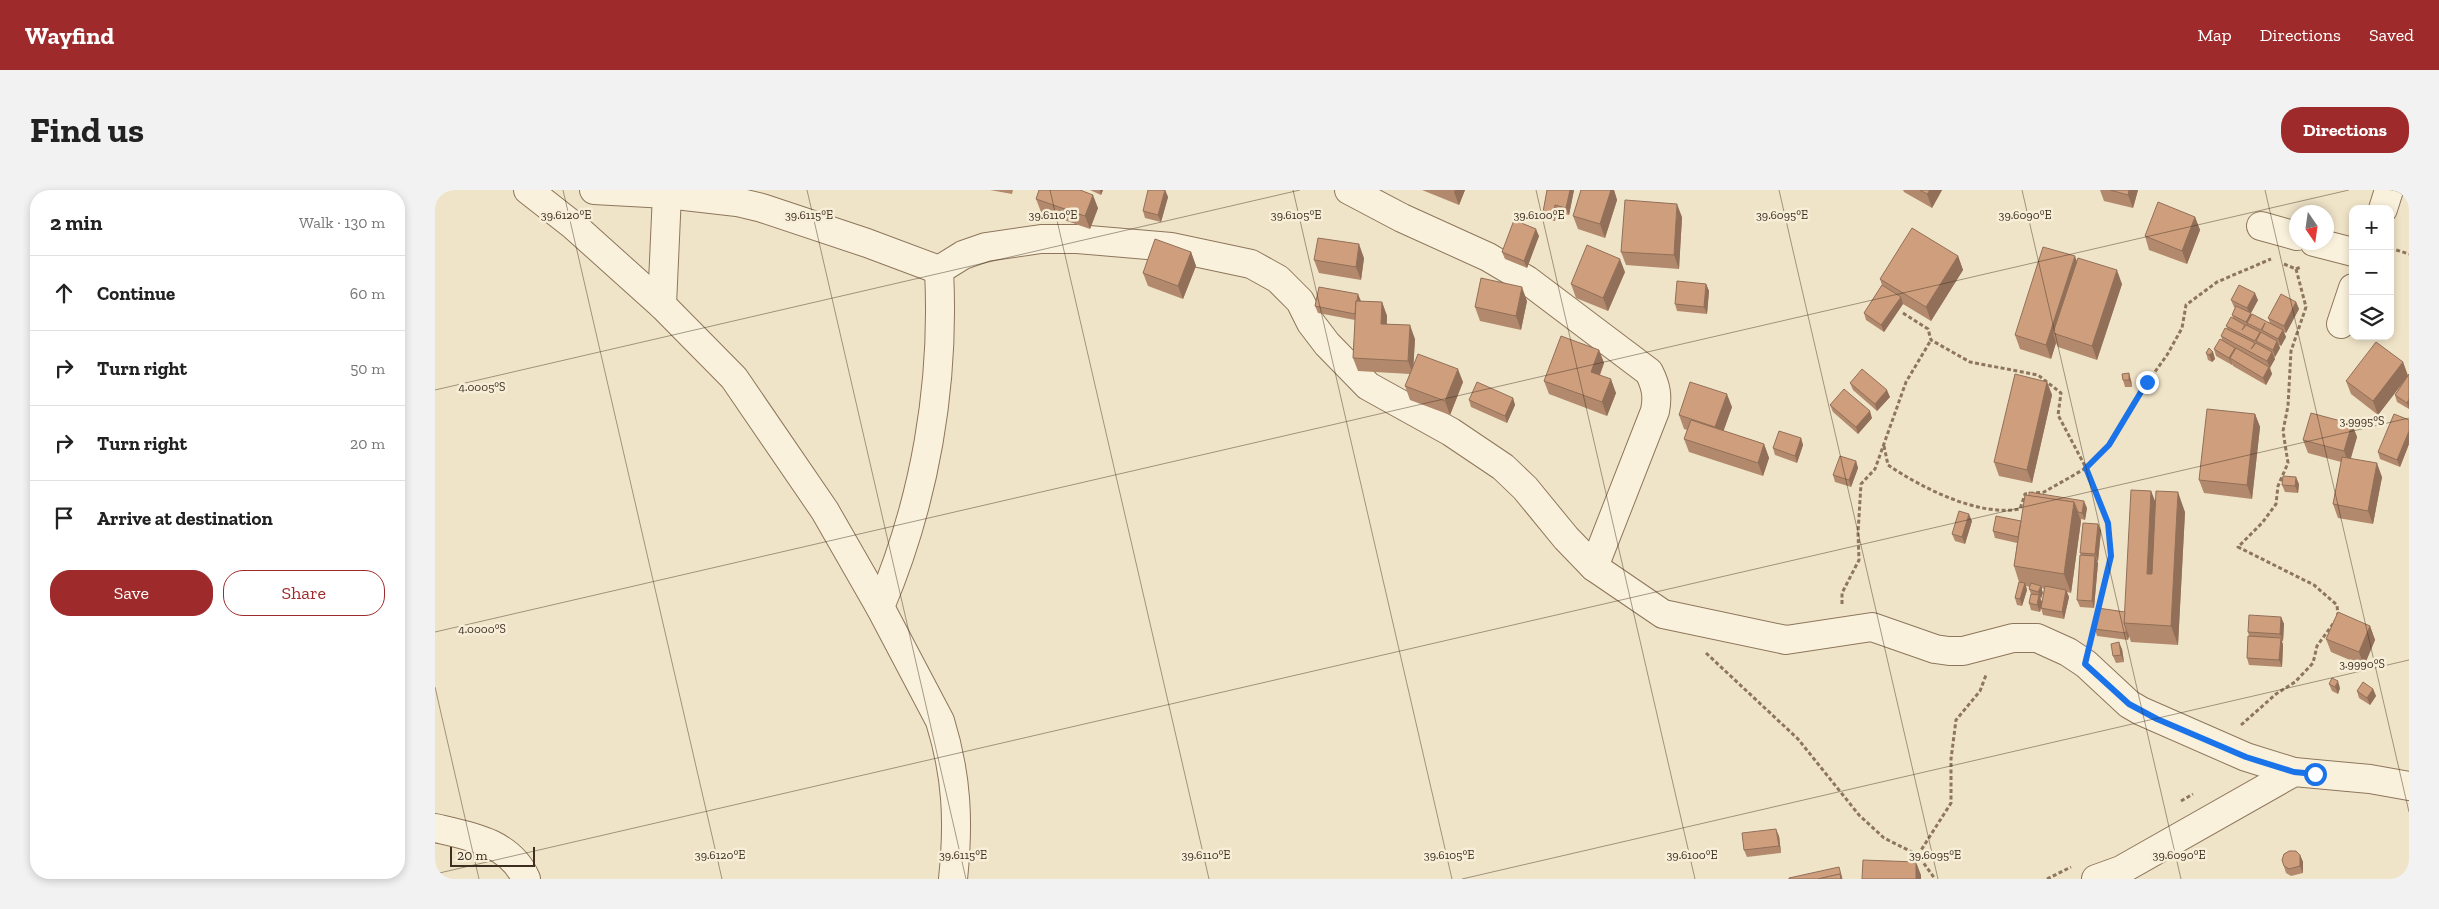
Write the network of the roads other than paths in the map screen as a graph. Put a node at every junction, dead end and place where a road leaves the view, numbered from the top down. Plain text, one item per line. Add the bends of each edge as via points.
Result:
1 (528, 190) edge
2 (593, 190) edge
3 (1349, 190) edge
4 (2389, 190) edge
5 (667, 194) junction
6 (736, 196) edge
7 (2384, 205) edge
8 (2261, 226) dead end
9 (2289, 234) edge
10 (2349, 252) edge
11 (2309, 254) edge
12 (939, 270) junction
13 (2351, 295) edge
14 (662, 305) junction
15 (2341, 324) dead end
16 (1594, 567) junction
17 (881, 607) junction
18 (2294, 772) junction
19 (2409, 786) edge
20 (435, 828) edge
21 (526, 879) edge
22 (953, 879) edge
23 (2096, 879) edge

1 - 14 street via 574,226
2 - 5 street
3 - 16 street via 1488,257 1527,280 1649,372 1656,386 1655,411
4 - 7 street
5 - 6 street
5 - 14 street
6 - 12 street
8 - 9 street
10 - 11 street
12 - 16 street via 963,255 986,247 1041,239 1171,247 1251,264 1277,280 1299,301 1327,344 1368,386 1451,432 1503,467
12 - 17 street via 942,322 939,376 925,466 894,574
13 - 15 street
14 - 17 street via 734,378 825,511
16 - 18 street via 1663,614 1786,640 1872,627 1949,651 2024,636 2037,638 2068,652 2141,711 2246,757
17 - 22 street via 940,721 946,740 958,812
18 - 19 street
18 - 23 street via 2121,870
20 - 21 street via 494,844 517,863

